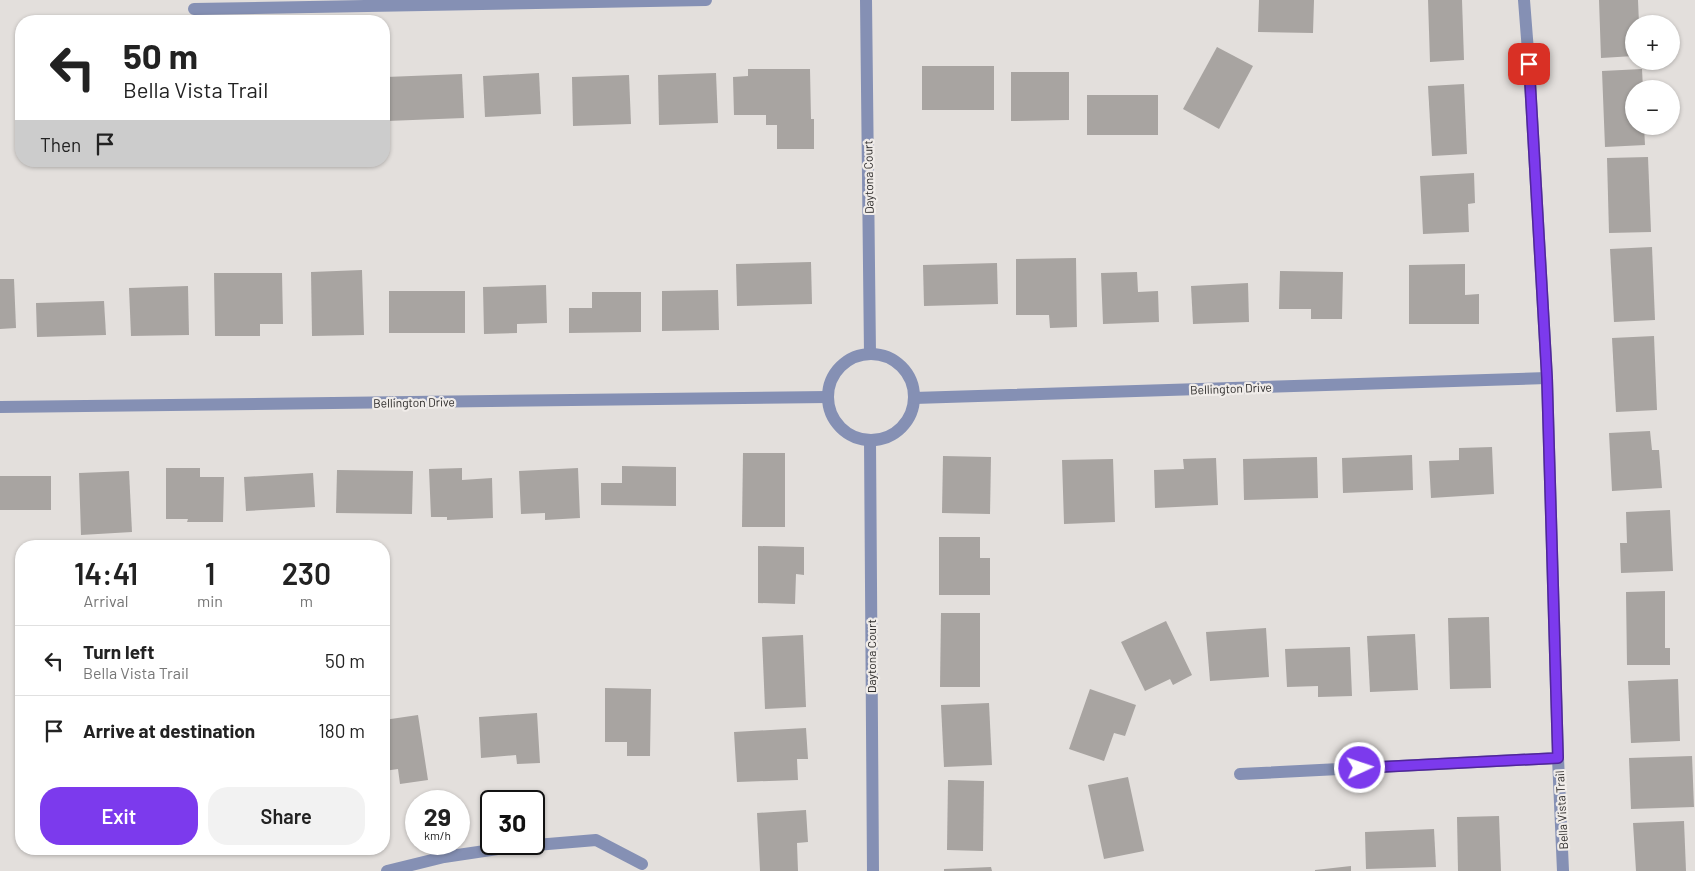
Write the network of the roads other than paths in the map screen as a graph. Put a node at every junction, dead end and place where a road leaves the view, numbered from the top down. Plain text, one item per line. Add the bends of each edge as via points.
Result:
1 (706, 0) edge
2 (866, 0) edge
3 (1524, 0) edge
4 (194, 9) dead end
5 (870, 354) junction
6 (1547, 378) junction
7 (828, 397) junction
8 (914, 398) junction
9 (0, 407) edge
10 (870, 440) junction
11 (1558, 758) junction
12 (1240, 774) dead end
13 (642, 864) dead end
14 (387, 871) edge
15 (873, 871) edge
16 (1563, 871) edge

1 - 4 street
2 - 5 street, Daytona Court
3 - 6 street, Bella Vista Trail
5 - 7 street via 851,358 839,366 831,379
5 - 8 street via 893,359 904,368 912,380
6 - 8 street, Bellington Drive
6 - 11 street, Bella Vista Trail
7 - 9 street, Bellington Drive
7 - 10 street via 828,407 843,431 856,438
8 - 10 street via 907,421 897,432 884,439
10 - 15 street, Daytona Court
11 - 12 street
11 - 16 street, Bella Vista Trail
13 - 14 street via 596,840 444,856

